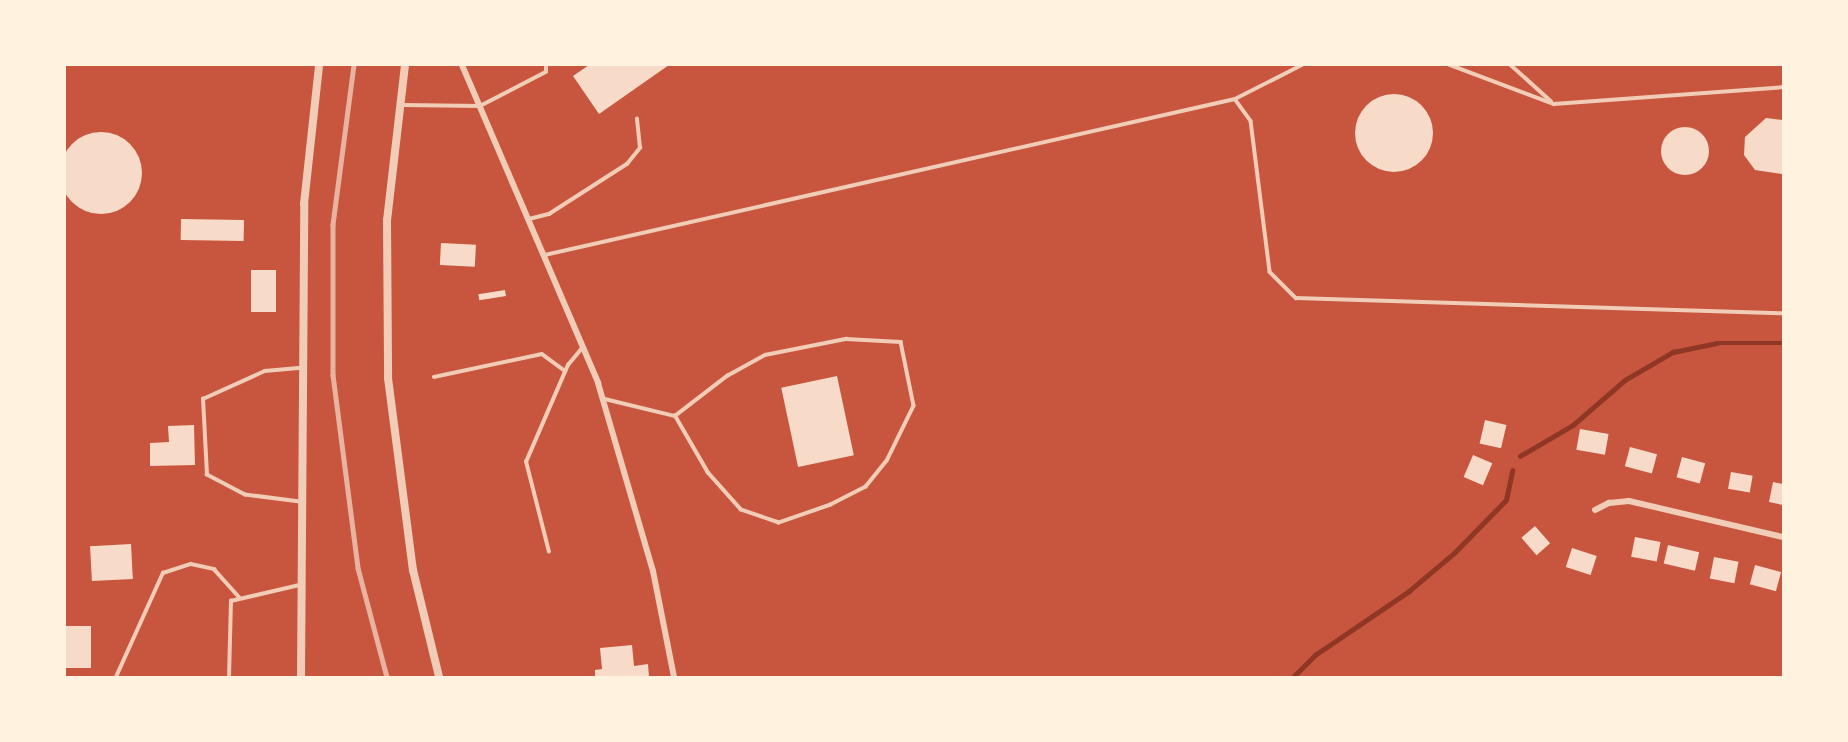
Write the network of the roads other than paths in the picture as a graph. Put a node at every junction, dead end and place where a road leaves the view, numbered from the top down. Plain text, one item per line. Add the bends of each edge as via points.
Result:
1 (319, 65) edge
2 (405, 65) edge
3 (462, 65) edge
4 (546, 65) edge
5 (1302, 65) edge
6 (1450, 65) edge
7 (1511, 65) edge
8 (1783, 87) edge
9 (1235, 99) junction
10 (1554, 104) junction
11 (398, 105) junction
12 (480, 106) junction
13 (637, 119) dead end
14 (529, 219) junction
15 (545, 255) junction
16 (1783, 313) edge
17 (584, 346) junction
18 (303, 368) junction
19 (565, 371) junction
20 (434, 377) dead end
21 (603, 398) junction
22 (675, 416) junction
23 (303, 502) junction
24 (1595, 510) dead end
25 (1783, 537) edge
26 (550, 552) dead end
27 (302, 585) junction
28 (239, 597) junction
29 (116, 677) edge
30 (229, 677) edge
31 (302, 677) edge
32 (439, 677) edge
33 (674, 677) edge

1 - 18 street via 304,204
2 - 11 street
3 - 12 street
4 - 12 lane via 546,72
5 - 9 lane
6 - 10 lane
7 - 10 lane
8 - 10 lane
9 - 15 lane
9 - 16 lane via 1251,121 1270,272 1296,298
11 - 12 lane
11 - 32 street via 387,220 388,378 411,557
12 - 14 street
13 - 14 lane via 640,148 626,164 549,214
14 - 15 street
15 - 17 street
17 - 19 lane
17 - 21 street
18 - 23 street
18 - 23 lane via 265,371 203,399 207,475 245,495 272,502
19 - 20 lane via 542,354
19 - 26 lane via 526,462
21 - 22 lane
21 - 33 street via 650,558
22 - 22 lane via 727,376 765,355 846,339 901,342 914,406 887,461 866,487 779,523 741,510 708,473
23 - 27 street
24 - 25 street via 1629,501
27 - 28 lane
27 - 31 street
28 - 29 lane via 214,569 191,564 163,573
28 - 30 lane via 231,601

